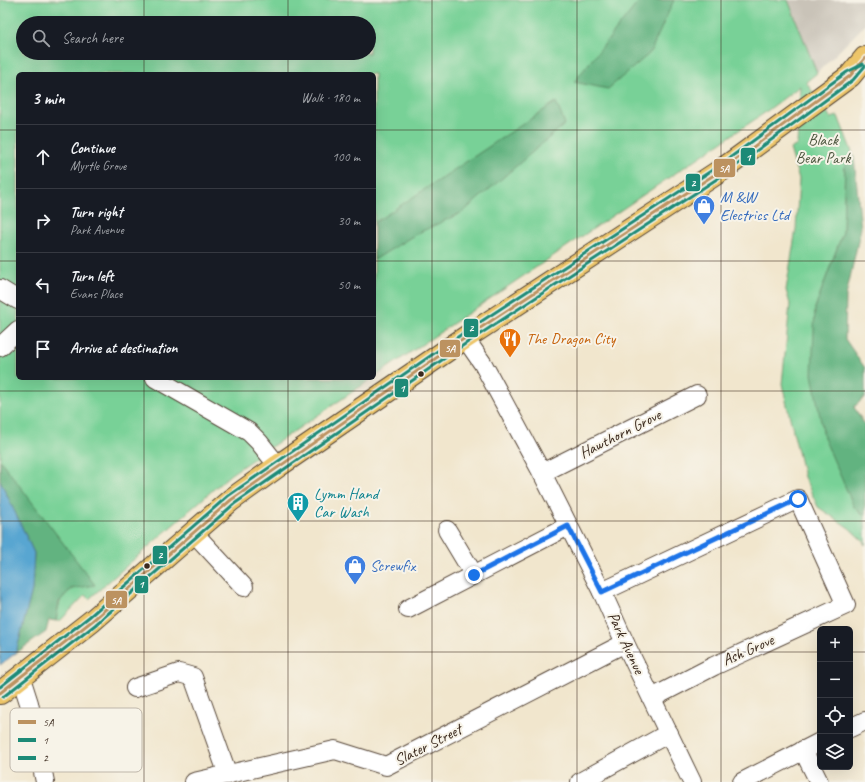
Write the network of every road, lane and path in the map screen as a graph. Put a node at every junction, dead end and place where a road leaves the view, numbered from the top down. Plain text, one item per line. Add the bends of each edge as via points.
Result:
1 (865, 58) edge
2 (857, 72) edge
3 (0, 289) edge
4 (16, 299) edge
5 (16, 332) edge
6 (465, 338) junction
7 (0, 347) edge
8 (158, 380) edge
9 (697, 395) dead end
10 (278, 466) junction
11 (542, 473) junction
12 (568, 526) junction
13 (448, 530) dead end
14 (193, 532) junction
15 (474, 575) junction
16 (244, 587) dead end
17 (602, 592) junction
18 (408, 609) dead end
19 (625, 643) junction
20 (21, 678) junction
21 (135, 688) dead end
22 (0, 693) edge
23 (652, 698) junction
24 (30, 708) edge
25 (865, 721) edge
26 (853, 727) edge
27 (669, 733) junction
28 (817, 743) edge
29 (803, 750) junction
30 (43, 772) edge
31 (267, 774) edge
32 (228, 775) junction
33 (45, 782) edge
34 (194, 782) edge
35 (580, 782) edge
36 (692, 782) edge
37 (742, 782) edge
38 (819, 782) edge

1 - 2 highway
2 - 6 highway via 660,211
3 - 4 street
5 - 7 street
6 - 10 highway
6 - 11 street, Park Avenue via 483,364
8 - 10 street via 249,432
9 - 11 street, Hawthorn Grove
10 - 14 highway
11 - 12 street, Park Avenue
12 - 15 street
12 - 17 street, Park Avenue
13 - 15 street
14 - 16 street
14 - 20 highway via 92,621
15 - 18 street
17 - 19 street, Park Avenue
17 - 23 street, Ash Grove via 798,499 846,605 714,666
19 - 23 street, Park Avenue
19 - 31 street, Slater Street via 386,766 335,750
20 - 22 highway
20 - 24 street
21 - 32 street via 179,673 193,677
23 - 27 street, Park Avenue
25 - 26 street
27 - 35 street
27 - 36 street, Park Avenue
28 - 29 street
29 - 37 street
29 - 38 street
30 - 33 street
31 - 32 street, Slater Street
32 - 34 street, Slater Street

